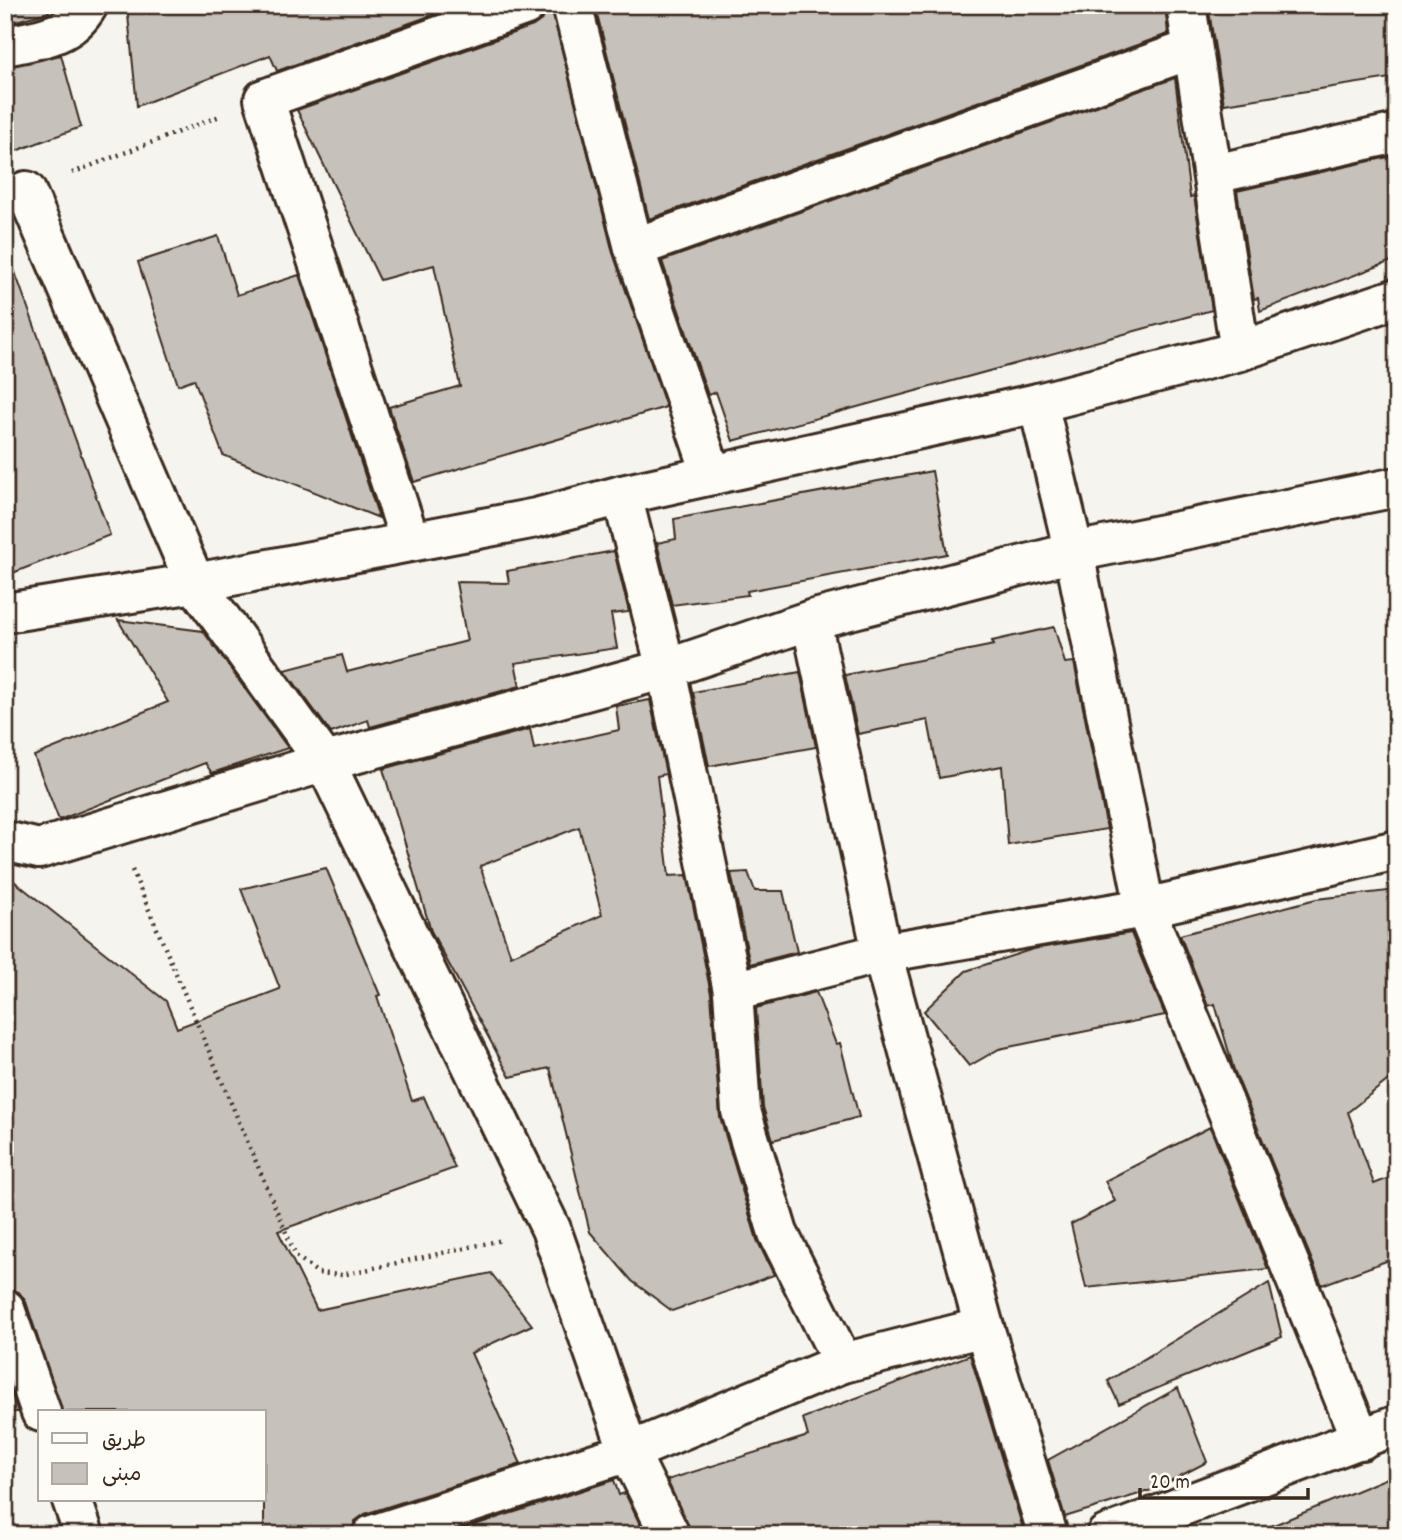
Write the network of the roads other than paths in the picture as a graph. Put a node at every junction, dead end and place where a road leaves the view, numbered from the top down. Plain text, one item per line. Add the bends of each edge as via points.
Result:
1 (88, 5) edge
2 (526, 5) edge
3 (572, 5) edge
4 (1186, 5) edge
5 (5, 46) edge
6 (1192, 49) junction
7 (1397, 133) edge
8 (1214, 174) junction
9 (26, 191) road end
10 (634, 248) junction
11 (1397, 298) edge
12 (1240, 351) junction
13 (1038, 402) junction
14 (712, 475) junction
15 (1397, 487) edge
16 (622, 495) junction
17 (410, 541) junction
18 (1074, 552) junction
19 (195, 583) junction
20 (5, 613) edge
21 (811, 620) junction
22 (666, 669) junction
23 (325, 762) junction
24 (5, 841) edge
25 (1397, 850) edge
26 (1145, 908) junction
27 (882, 953) junction
28 (733, 991) junction
29 (5, 1309) edge
30 (984, 1327) junction
31 (843, 1363) junction
32 (40, 1410) edge
33 (1397, 1425) edge
34 (1361, 1440) junction
35 (629, 1452) junction
36 (73, 1502) edge
37 (84, 1535) edge
38 (372, 1535) edge
39 (670, 1535) edge
40 (1048, 1535) edge
41 (1106, 1535) edge

1 - 5 street via 75,26 53,36
2 - 17 street via 264,99
3 - 10 street
4 - 6 street
6 - 8 street
6 - 10 street
7 - 8 street
8 - 12 street
9 - 19 street
10 - 14 street
11 - 12 street
12 - 13 street
13 - 14 street
13 - 18 street
14 - 16 street
15 - 18 street
16 - 17 street via 536,518
16 - 22 street
17 - 19 street
18 - 21 street
18 - 26 street
19 - 20 street
19 - 23 street
21 - 22 street
21 - 27 street
22 - 23 street
22 - 28 street
23 - 24 street via 38,849
23 - 35 street via 551,1229
25 - 26 street
26 - 27 street
26 - 34 street
27 - 28 street
27 - 30 street
28 - 31 street via 741,1111 778,1233
29 - 32 street
30 - 31 street
30 - 40 street
31 - 35 street
33 - 34 street
34 - 41 street
35 - 38 street
35 - 39 street
36 - 37 street

